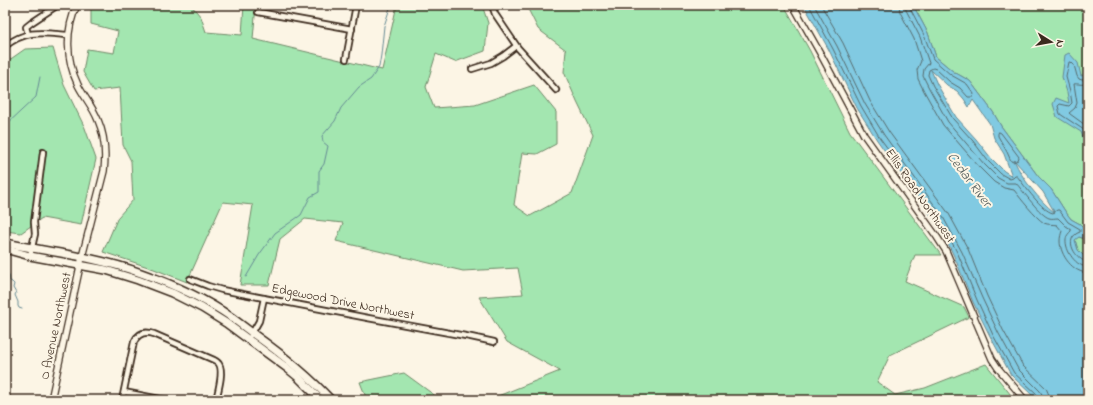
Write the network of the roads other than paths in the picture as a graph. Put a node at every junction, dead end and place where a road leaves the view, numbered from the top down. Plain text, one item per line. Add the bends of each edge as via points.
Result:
1 (58, 5) edge
2 (77, 5) edge
3 (356, 5) edge
4 (492, 5) edge
5 (793, 5) edge
6 (258, 12) dead end
7 (352, 29) junction
8 (28, 34) junction
9 (68, 35) junction
10 (5, 46) edge
11 (516, 46) junction
12 (346, 59) dead end
13 (472, 69) dead end
14 (556, 90) dead end
15 (43, 152) dead end
16 (5, 243) edge
17 (5, 249) edge
18 (30, 252) junction
19 (81, 261) junction
20 (190, 279) dead end
21 (264, 298) junction
22 (250, 336) junction
23 (494, 342) dead end
24 (124, 392) junction
25 (5, 396) edge
26 (9, 400) edge
27 (51, 400) edge
28 (122, 400) edge
29 (165, 400) edge
30 (216, 400) edge
31 (321, 400) edge
32 (331, 400) edge
33 (1025, 400) edge

1 - 8 street via 26,27
2 - 9 street, O Avenue Northwest
3 - 7 street
4 - 11 street
5 - 33 street, Ellis Road Northwest via 864,135 946,251 992,359
6 - 7 street
7 - 12 street
8 - 9 street via 40,32
8 - 10 street
9 - 19 street, O Avenue Northwest via 69,58 74,75 98,120 105,147 104,171
11 - 13 street via 491,63
11 - 14 street
15 - 18 street
16 - 18 main road
17 - 18 main road
18 - 19 main road
19 - 22 main road via 110,263 141,272 174,286 230,317
19 - 27 street, O Avenue Northwest
20 - 21 street, Edgewood Drive Northwest via 213,287
21 - 22 street via 259,321
21 - 23 street, Edgewood Drive Northwest
22 - 31 main road
22 - 32 main road via 291,362
24 - 28 street
24 - 29 street
24 - 30 street via 134,342 142,333 150,333 219,364 221,375
25 - 26 street

